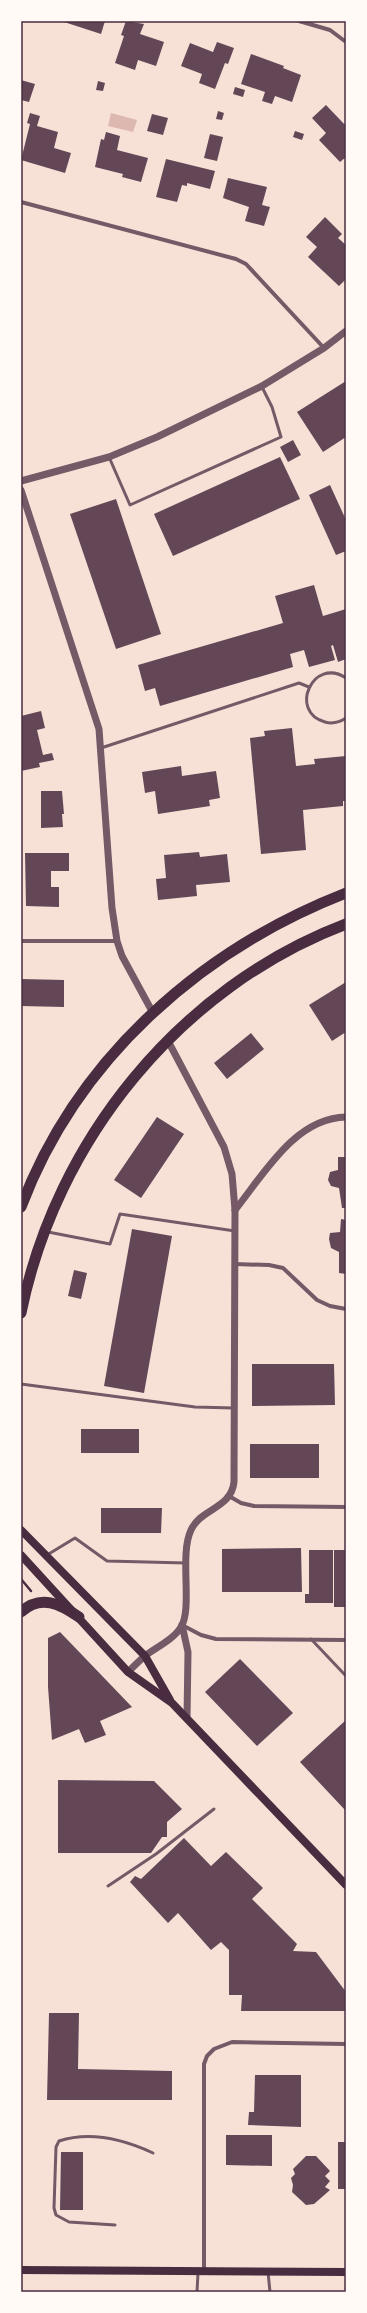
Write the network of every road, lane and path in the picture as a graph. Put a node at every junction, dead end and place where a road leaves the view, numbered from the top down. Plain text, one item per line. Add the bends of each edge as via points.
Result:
1 (299, 21) edge
2 (346, 42) edge
3 (21, 202) edge
4 (346, 331) edge
5 (324, 348) junction
6 (262, 386) junction
7 (109, 457) junction
8 (21, 481) edge
9 (21, 490) edge
10 (346, 678) edge
11 (309, 687) junction
12 (346, 718) edge
13 (101, 748) junction
14 (346, 893) edge
15 (346, 924) edge
16 (21, 941) edge
17 (117, 941) junction
18 (153, 1012) junction
19 (167, 1039) junction
20 (346, 1116) edge
21 (21, 1207) edge
22 (235, 1210) junction
23 (44, 1231) junction
24 (235, 1231) junction
25 (234, 1264) junction
26 (346, 1309) edge
27 (21, 1313) edge
28 (21, 1384) edge
29 (234, 1408) junction
30 (229, 1496) junction
31 (346, 1507) edge
32 (21, 1530) edge
33 (21, 1555) edge
34 (47, 1555) junction
35 (186, 1563) junction
36 (21, 1579) edge
37 (32, 1592) dead end
38 (21, 1612) edge
39 (79, 1617) junction
40 (182, 1625) junction
41 (311, 1639) junction
42 (346, 1640) edge
43 (145, 1656) junction
44 (128, 1672) junction
45 (346, 1676) edge
46 (172, 1703) junction
47 (187, 1718) junction
48 (214, 1809) dead end
49 (346, 1885) edge
50 (108, 1886) dead end
51 (346, 2044) edge
52 (153, 2153) dead end
53 (115, 2225) dead end
54 (21, 2270) edge
55 (201, 2271) junction
56 (268, 2272) junction
57 (346, 2272) edge
58 (197, 2292) edge
59 (270, 2292) edge

1 - 2 street via 330,30
3 - 5 street via 236,259 246,264
4 - 5 street
5 - 6 street
6 - 7 street via 157,438
6 - 7 lane via 272,407 281,437 130,505
7 - 8 street
9 - 13 street via 94,715
10 - 11 lane via 327,674 320,676
11 - 12 lane via 307,703 314,716 328,723
11 - 13 lane via 299,683
13 - 17 street via 112,908
14 - 18 highway via 288,918 236,948 208,966
15 - 19 highway via 314,937 262,965 224,990
16 - 17 street
17 - 18 street via 122,956
18 - 21 highway via 122,1044 79,1097 48,1148
19 - 22 street via 224,1147 232,1174
19 - 23 highway via 131,1082 85,1147
20 - 22 street via 322,1121 303,1131
22 - 24 street
23 - 24 lane via 110,1244 120,1214
23 - 27 highway
24 - 25 street
25 - 26 street via 269,1264 282,1268 317,1300
25 - 29 street
28 - 29 lane via 195,1407
29 - 30 street via 234,1482
30 - 31 street via 241,1503 254,1506
30 - 35 street via 194,1525 188,1537
32 - 34 main road
33 - 39 main road
34 - 35 lane via 75,1538 107,1561
34 - 43 main road
35 - 40 street via 185,1610
36 - 37 path
38 - 39 highway via 33,1603 48,1602 62,1606
39 - 44 main road
40 - 41 street via 201,1635 216,1639
40 - 43 street via 178,1631
40 - 47 street via 188,1652
41 - 42 street
41 - 45 lane
43 - 44 street
43 - 46 main road
44 - 46 main road
46 - 47 main road
47 - 49 main road
48 - 50 lane via 156,1854
51 - 55 street via 232,2042 214,2049 207,2056 204,2064
52 - 53 lane via 112,2138 66,2138 59,2141 56,2147 56,2215 68,2222
54 - 55 main road
55 - 56 main road
55 - 58 lane
56 - 57 main road
56 - 59 lane

